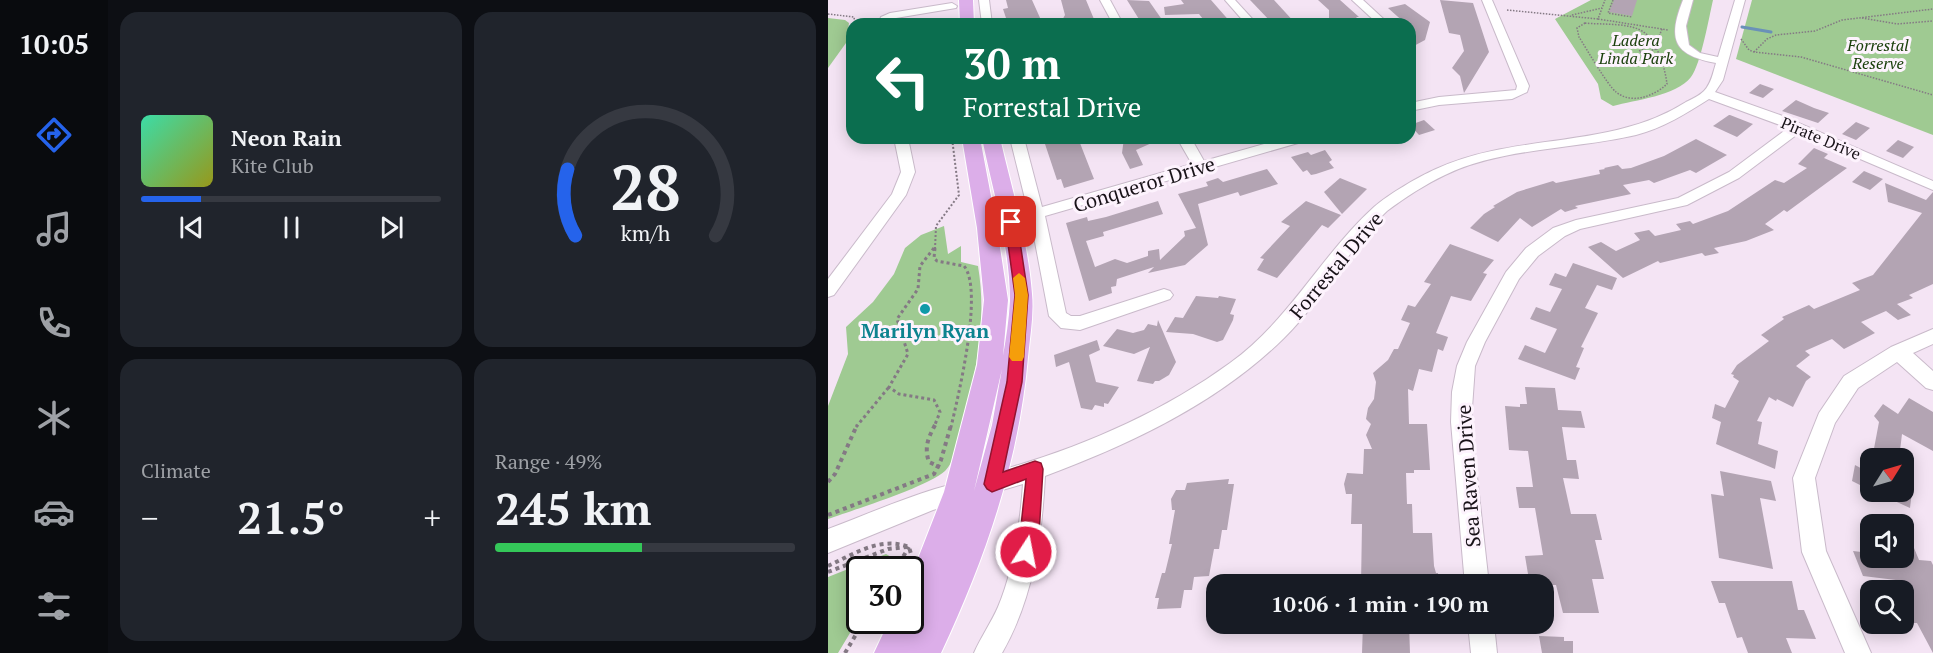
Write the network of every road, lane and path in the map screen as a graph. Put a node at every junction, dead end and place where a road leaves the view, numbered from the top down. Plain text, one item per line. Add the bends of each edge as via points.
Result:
1 (984, 0) edge
2 (1105, 0) edge
3 (1230, 0) edge
4 (1357, 0) edge
5 (1487, 0) edge
6 (1605, 0) edge
7 (1613, 0) edge
8 (1688, 0) edge
9 (1740, 0) edge
10 (957, 6) edge
11 (1602, 8) junction
12 (1933, 9) edge
13 (1507, 10) dead end
14 (828, 14) edge
15 (1570, 16) junction
16 (1632, 16) dead end
17 (1860, 17) junction
18 (854, 18) edge
19 (887, 18) edge
20 (986, 18) edge
21 (1115, 18) edge
22 (1246, 18) edge
23 (1377, 18) edge
24 (1598, 19) junction
25 (1933, 21) edge
26 (1743, 39) dead end
27 (1654, 45) junction
28 (1656, 49) junction
29 (1754, 52) junction
30 (1722, 61) junction
31 (1658, 62) junction
32 (1664, 63) junction
33 (1708, 94) junction
34 (1933, 95) edge
35 (1416, 106) edge
36 (1797, 128) junction
37 (902, 144) edge
38 (953, 144) edge
39 (973, 144) edge
40 (992, 144) edge
41 (1019, 144) edge
42 (1188, 144) edge
43 (1280, 144) edge
44 (1201, 167) junction
45 (1933, 186) edge
46 (1038, 215) junction
47 (999, 225) junction
48 (934, 248) junction
49 (828, 291) edge
50 (1164, 295) dead end
51 (1933, 336) edge
52 (1898, 352) junction
53 (1933, 382) edge
54 (889, 387) junction
55 (940, 467) junction
56 (1035, 469) junction
57 (828, 482) edge
58 (992, 484) junction
59 (959, 492) junction
60 (828, 515) edge
61 (828, 541) edge
62 (909, 547) junction
63 (904, 556) edge
64 (828, 566) edge
65 (828, 572) edge
66 (1476, 574) edge
67 (924, 587) edge
68 (856, 634) edge
69 (900, 634) edge
70 (1482, 634) edge
71 (845, 653) edge
72 (891, 653) edge
73 (923, 653) edge
74 (987, 653) edge
75 (1484, 653) edge
76 (1858, 653) edge

1 - 20 street
2 - 21 street
3 - 22 street
4 - 23 street
5 - 35 street via 1523,86 1521,92
6 - 11 path
7 - 16 path via 1608,13
8 - 30 street via 1680,23 1685,45 1694,54
9 - 30 street
10 - 19 street
11 - 15 path
11 - 24 path
12 - 17 path
13 - 15 path
14 - 18 path
15 - 24 path
17 - 25 path via 1890,24
17 - 29 path via 1815,31 1776,35
24 - 27 path via 1663,29
26 - 29 path
27 - 28 path
27 - 31 path via 1639,51
27 - 32 path via 1645,33 1630,25 1585,23 1576,28 1584,47 1616,92 1635,99 1656,94 1667,84
28 - 31 path via 1648,51
28 - 32 path
29 - 34 path via 1801,57
30 - 33 street via 1717,81
31 - 32 path
33 - 36 street, Pirate Drive
33 - 56 street, Forrestal Drive via 1675,115 1635,131 1508,152 1440,172 1401,194 1365,225 1279,332 1239,368 1134,430
36 - 45 street, Pirate Drive
36 - 66 street, Sea Raven Drive via 1734,175 1691,198 1559,232 1532,252 1512,276 1476,342 1466,366 1462,392 1461,422
37 - 49 street via 908,172 899,195
38 - 48 path via 959,195 936,226
39 - 47 main road
40 - 47 main road
41 - 46 street
42 - 44 street
43 - 44 street, Conqueror Drive
44 - 46 street, Conqueror Drive
46 - 47 street, Conqueror Drive
46 - 50 street via 1058,316 1067,323 1080,323
47 - 58 main road via 1021,295 1015,382
47 - 59 main road via 990,365
48 - 54 path via 923,258 918,289 897,319 908,354
48 - 55 path via 937,261 957,263 967,269 971,295 966,356
51 - 52 street
52 - 53 street
52 - 76 street via 1851,382 1826,419 1804,478 1814,552
54 - 55 path via 900,395 934,400 940,412 925,452 929,462
54 - 57 path via 859,421
55 - 60 path via 925,478
56 - 58 street, Forrestal Drive
56 - 74 street via 1030,534 1022,569
58 - 59 street, Forrestal Drive
58 - 73 main road via 947,605
59 - 61 street, Forrestal Drive
59 - 67 main road
62 - 63 path
62 - 64 path via 886,542
62 - 65 path via 888,549
68 - 71 path
69 - 72 main road
70 - 75 street

